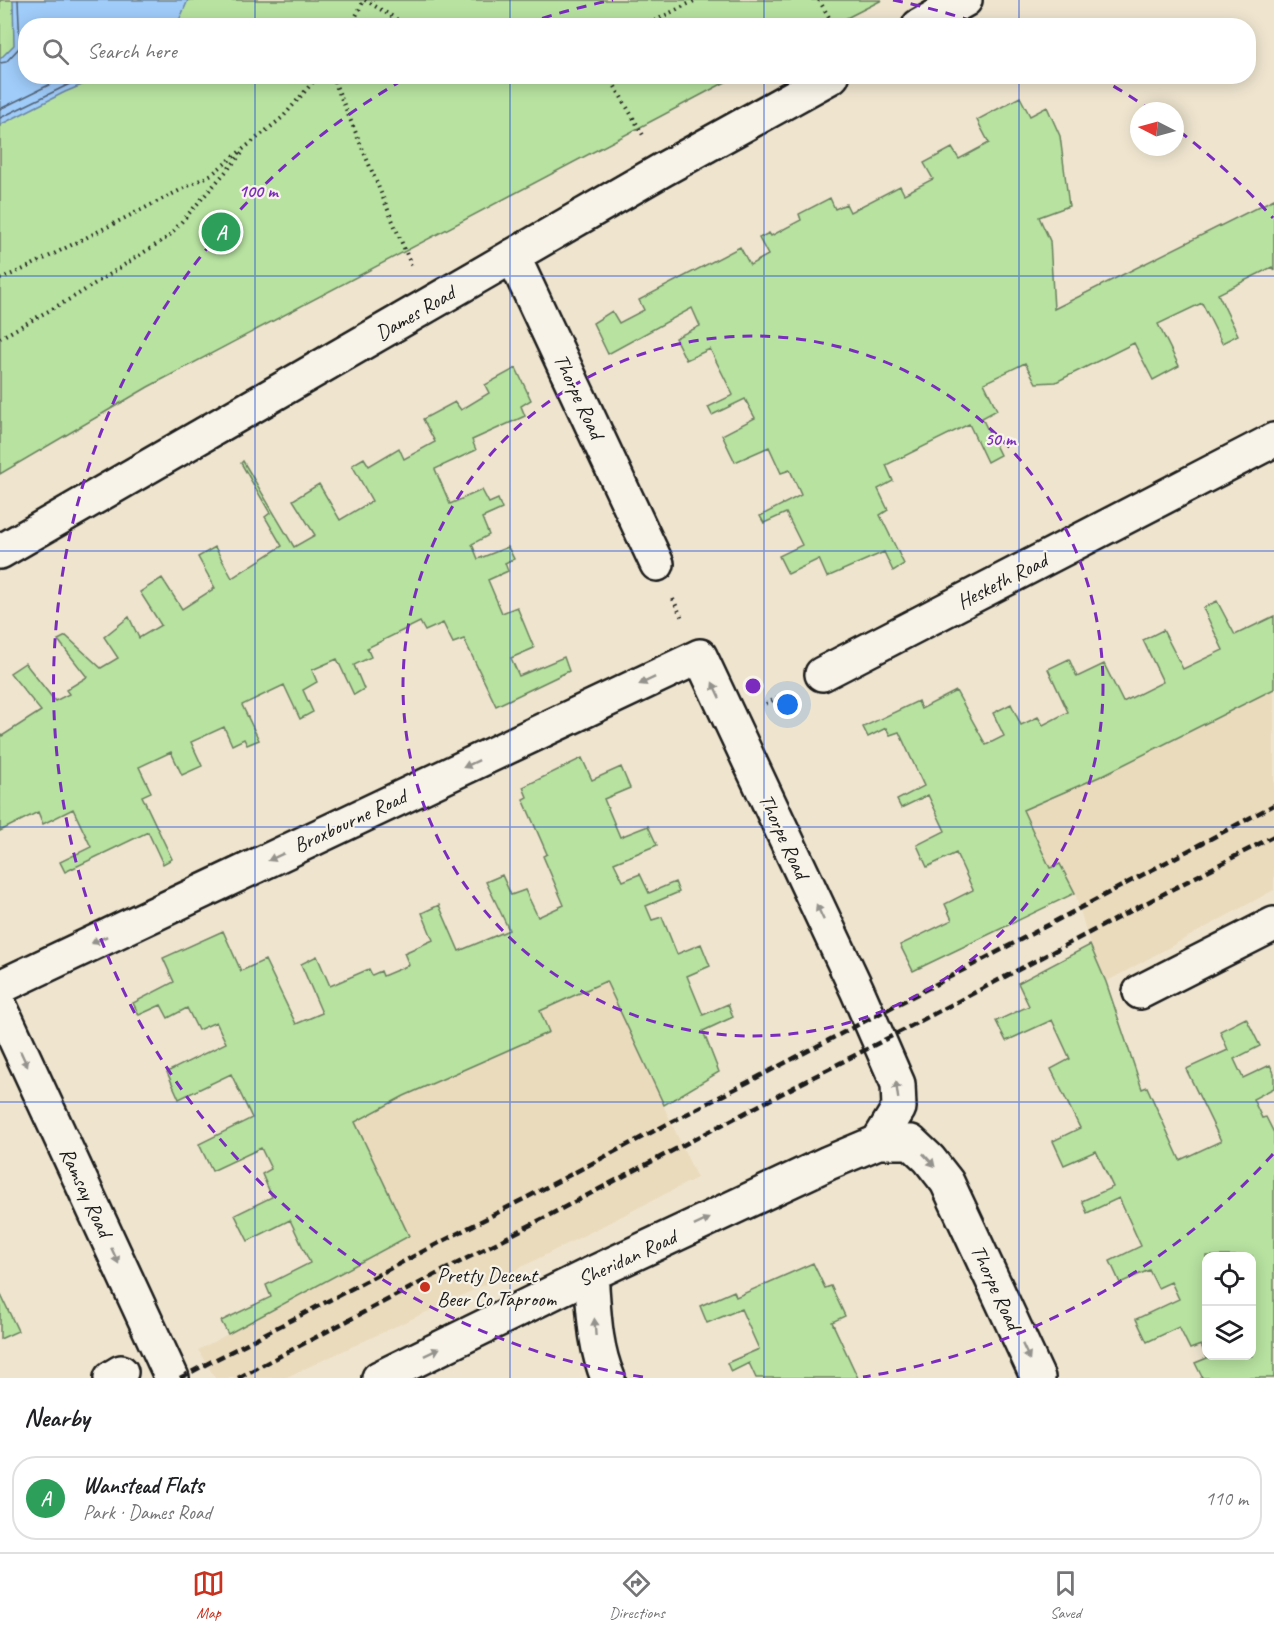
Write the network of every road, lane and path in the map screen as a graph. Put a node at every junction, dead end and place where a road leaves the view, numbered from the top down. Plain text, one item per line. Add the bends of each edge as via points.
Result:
1 (364, 0) edge
2 (696, 0) edge
3 (819, 0) edge
4 (355, 18) edge
5 (394, 18) edge
6 (660, 18) edge
7 (829, 18) edge
8 (311, 84) edge
9 (336, 84) edge
10 (614, 84) edge
11 (818, 84) edge
12 (645, 139) dead end
13 (254, 140) junction
14 (513, 256) junction
15 (413, 271) dead end
16 (0, 279) edge
17 (0, 338) edge
18 (1274, 440) edge
19 (0, 552) edge
20 (657, 564) joint
21 (700, 656) junction
22 (822, 674) joint
23 (732, 724) junction
24 (1274, 924) edge
25 (0, 987) edge
26 (1140, 992) dead end
27 (0, 1006) edge
28 (878, 1142) junction
29 (591, 1274) junction
30 (172, 1378) edge
31 (379, 1378) edge
32 (608, 1378) edge
33 (1038, 1378) edge

1 - 4 path
1 - 5 path
2 - 6 path
3 - 7 path
8 - 13 path via 283,117
9 - 15 path
10 - 12 path
11 - 14 street, Dames Road
13 - 16 path via 212,174
13 - 17 path via 168,237
14 - 19 street, Dames Road
14 - 20 street, Thorpe Road
18 - 22 street, Hesketh Road
20 - 21 path
23 -> 21 street, Thorpe Road
21 -> 25 street, Broxbourne Road
22 - 23 path
28 -> 23 street, Thorpe Road via 899,1108 898,1084
24 - 26 street
27 -> 30 street, Ramsay Road
29 -> 28 street, Sheridan Road
28 -> 33 street, Thorpe Road via 911,1142 947,1182
31 -> 29 street, Sheridan Road
32 -> 29 street via 596,1337

